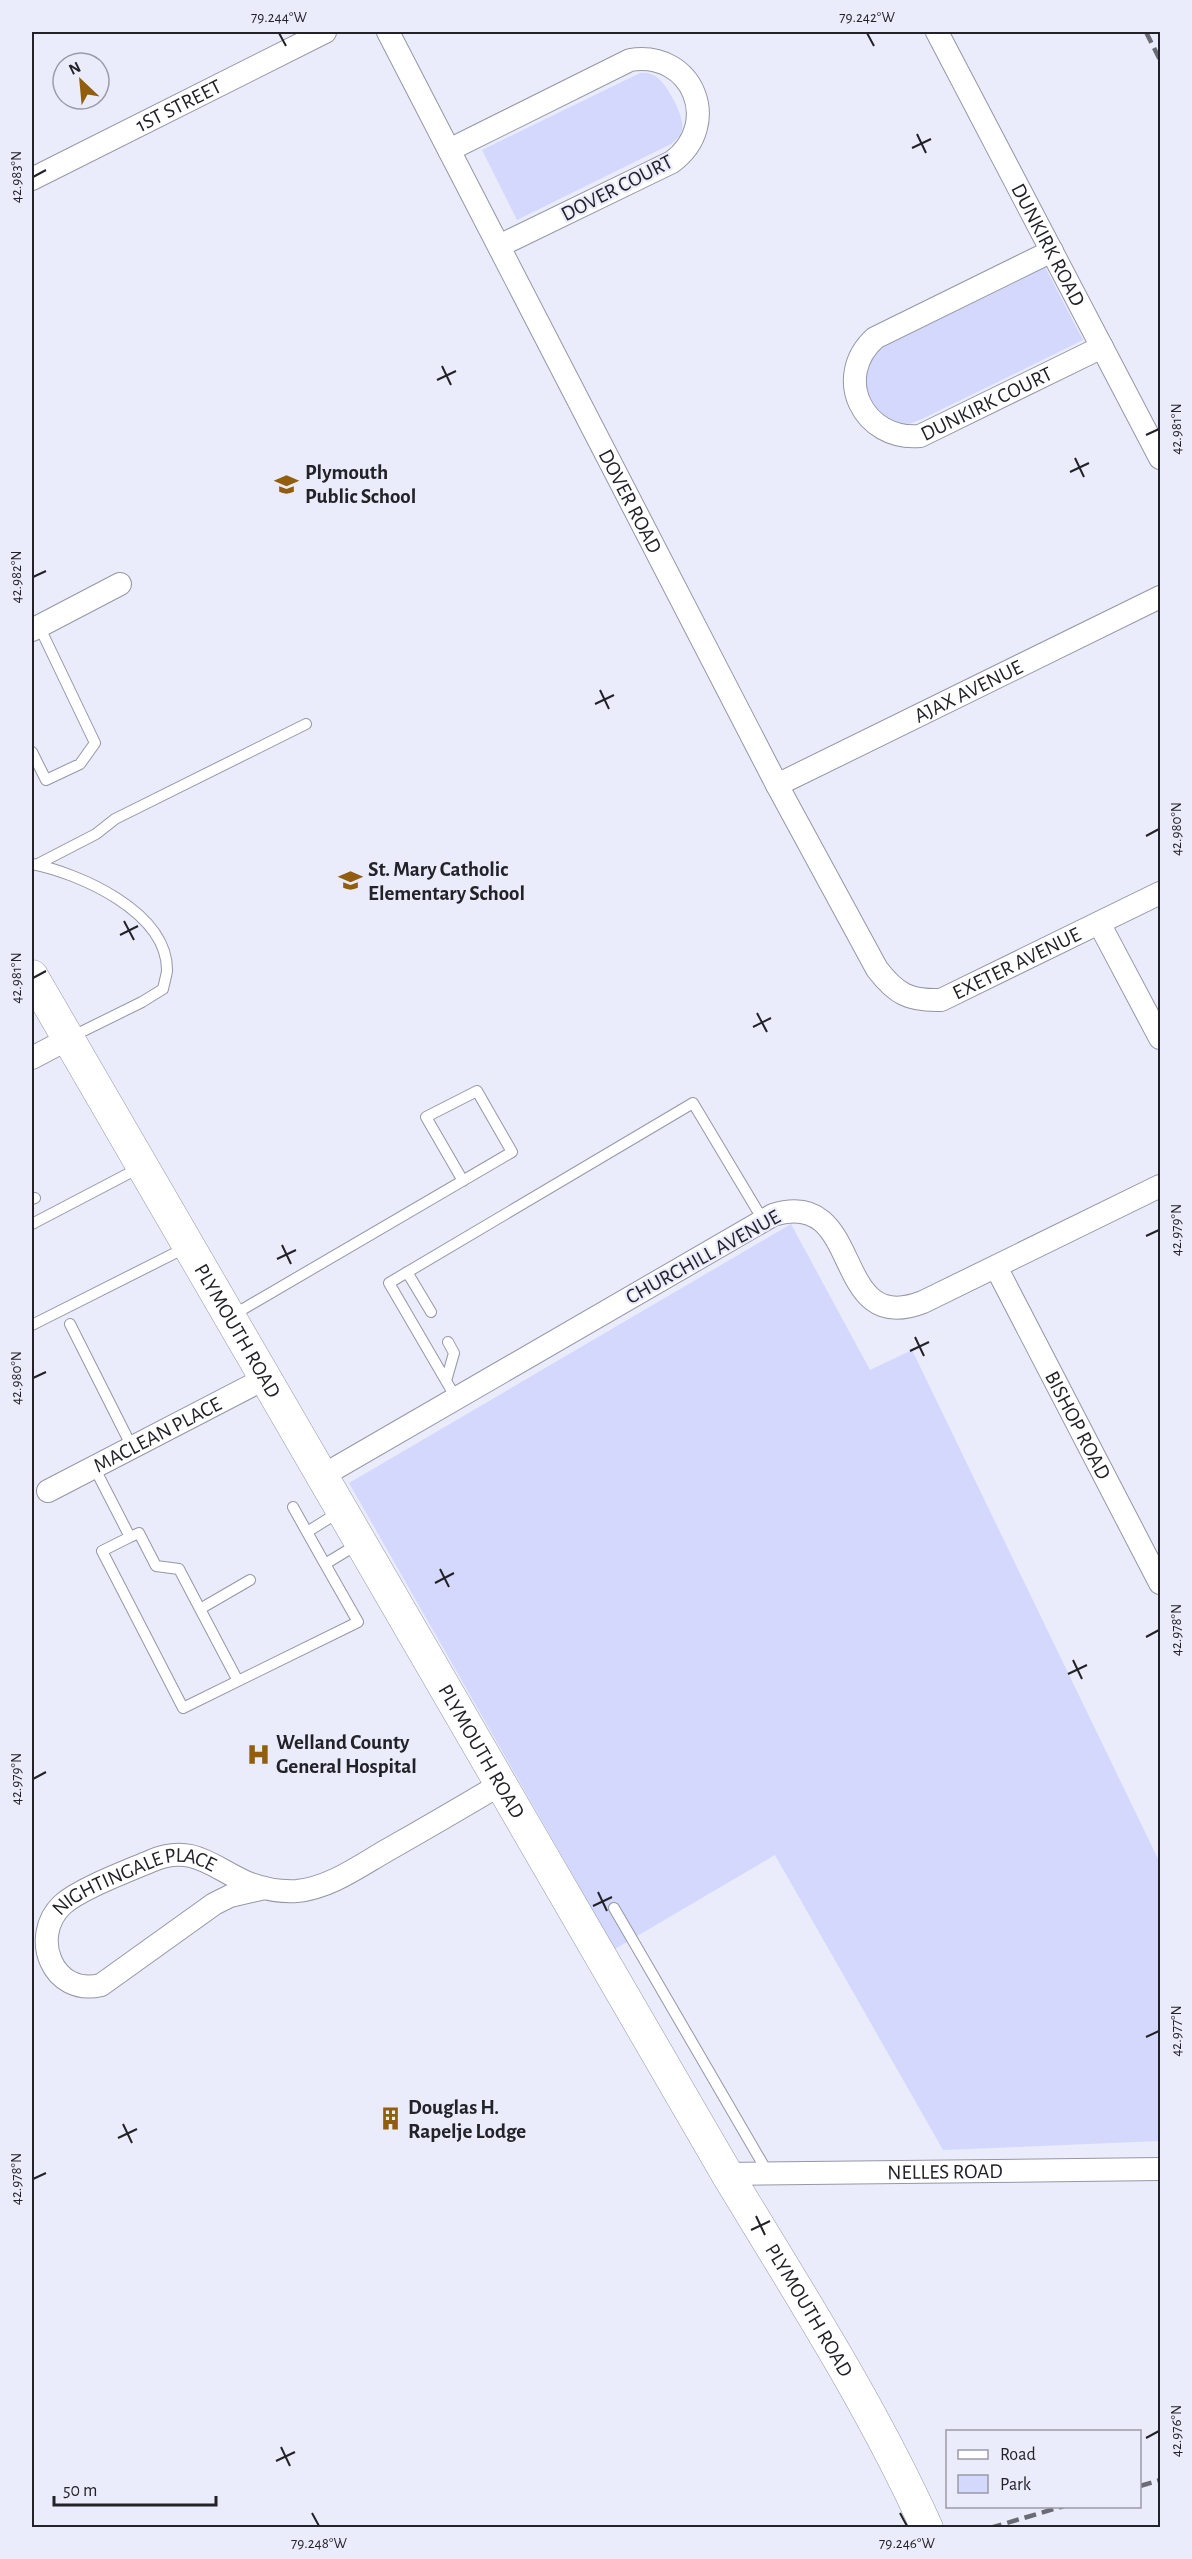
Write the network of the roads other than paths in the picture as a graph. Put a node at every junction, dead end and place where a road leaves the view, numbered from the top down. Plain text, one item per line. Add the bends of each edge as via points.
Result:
1 (325, 32) edge
2 (388, 32) edge
3 (936, 32) edge
4 (449, 150) junction
5 (32, 179) edge
6 (499, 246) junction
7 (1052, 251) junction
8 (1102, 347) junction
9 (1161, 458) edge
10 (120, 584) dead end
11 (1161, 597) edge
12 (35, 628) edge
13 (306, 724) dead end
14 (32, 753) edge
15 (777, 785) junction
16 (34, 864) edge
17 (1161, 893) edge
18 (1099, 923) junction
19 (877, 969) joint
20 (32, 975) edge
21 (1161, 1038) edge
22 (68, 1039) junction
23 (32, 1058) edge
24 (142, 1166) junction
25 (463, 1181) junction
26 (1161, 1186) edge
27 (763, 1220) junction
28 (32, 1224) edge
29 (189, 1246) junction
30 (996, 1267) junction
31 (407, 1272) junction
32 (431, 1312) dead end
33 (231, 1317) junction
34 (70, 1324) dead end
35 (32, 1325) edge
36 (448, 1342) dead end
37 (266, 1378) junction
38 (451, 1389) junction
39 (132, 1447) junction
40 (94, 1467) junction
41 (322, 1476) junction
42 (48, 1491) dead end
43 (292, 1507) dead end
44 (342, 1510) junction
45 (307, 1532) junction
46 (130, 1537) junction
47 (360, 1542) junction
48 (326, 1564) junction
49 (250, 1580) dead end
50 (1161, 1583) edge
51 (200, 1610) junction
52 (238, 1681) junction
53 (501, 1784) junction
54 (265, 1888) junction
55 (614, 1908) dead end
56 (1161, 2169) edge
57 (768, 2173) junction
58 (727, 2174) junction
59 (927, 2528) edge

1 - 5 street, 1ST STREET
2 - 4 street, DOVER ROAD
3 - 7 street, DUNKIRK ROAD
4 - 6 street, DOVER ROAD
4 - 6 street, DOVER COURT via 630,60 668,64 692,88 698,120 693,139 682,155
6 - 15 street, DOVER ROAD
7 - 8 street, DUNKIRK ROAD
7 - 8 street, DUNKIRK COURT via 875,338 856,371 860,404 871,420 887,431 920,436
8 - 9 street, DUNKIRK ROAD
10 - 12 street
11 - 15 street, AJAX AVENUE
12 - 14 lane via 95,742 80,764 46,780
13 - 16 lane
15 - 19 street, DOVER ROAD
16 - 22 lane via 108,891 149,928 163,950 163,989
17 - 18 street, EXETER AVENUE
18 - 19 street, EXETER AVENUE via 941,1000 920,1001 903,995
18 - 21 street
20 - 22 street, PLYMOUTH ROAD
22 - 23 street
22 - 24 street, PLYMOUTH ROAD
24 - 28 lane
24 - 29 street, PLYMOUTH ROAD
25 - 25 lane via 512,1152 477,1091 426,1118
25 - 33 lane
26 - 30 street, CHURCHILL AVENUE
27 - 30 street, CHURCHILL AVENUE via 792,1210 817,1215 831,1230 865,1292 876,1303 891,1309 923,1302
27 - 31 lane via 693,1102
27 - 38 street, CHURCHILL AVENUE
29 - 33 street, PLYMOUTH ROAD
29 - 35 lane
30 - 50 street, BISHOP ROAD
31 - 32 lane
31 - 38 lane via 389,1283
33 - 37 street, PLYMOUTH ROAD
34 - 39 lane
36 - 38 lane via 454,1353
37 - 39 street, MACLEAN PLACE
37 - 41 street, PLYMOUTH ROAD
38 - 41 street, CHURCHILL AVENUE
39 - 40 street, MACLEAN PLACE
40 - 42 street, MACLEAN PLACE
40 - 46 lane
41 - 44 street, PLYMOUTH ROAD
43 - 45 lane
44 - 45 lane
44 - 47 street, PLYMOUTH ROAD
45 - 48 lane
46 - 51 lane via 139,1533 156,1566 180,1569
46 - 52 lane via 102,1551 183,1708
47 - 48 lane
47 - 53 street, PLYMOUTH ROAD
48 - 52 lane via 358,1622
49 - 51 lane
51 - 52 lane
53 - 54 street, NIGHTINGALE PLACE via 332,1881 299,1891
53 - 58 street, PLYMOUTH ROAD
54 - 54 street, NIGHTINGALE PLACE via 201,1858 160,1857 61,1906 46,1936 50,1961 63,1978 75,1985 101,1985 214,1904
55 - 57 lane
56 - 57 street, NELLES ROAD
57 - 58 street, NELLES ROAD
58 - 59 street, PLYMOUTH ROAD via 881,2434

